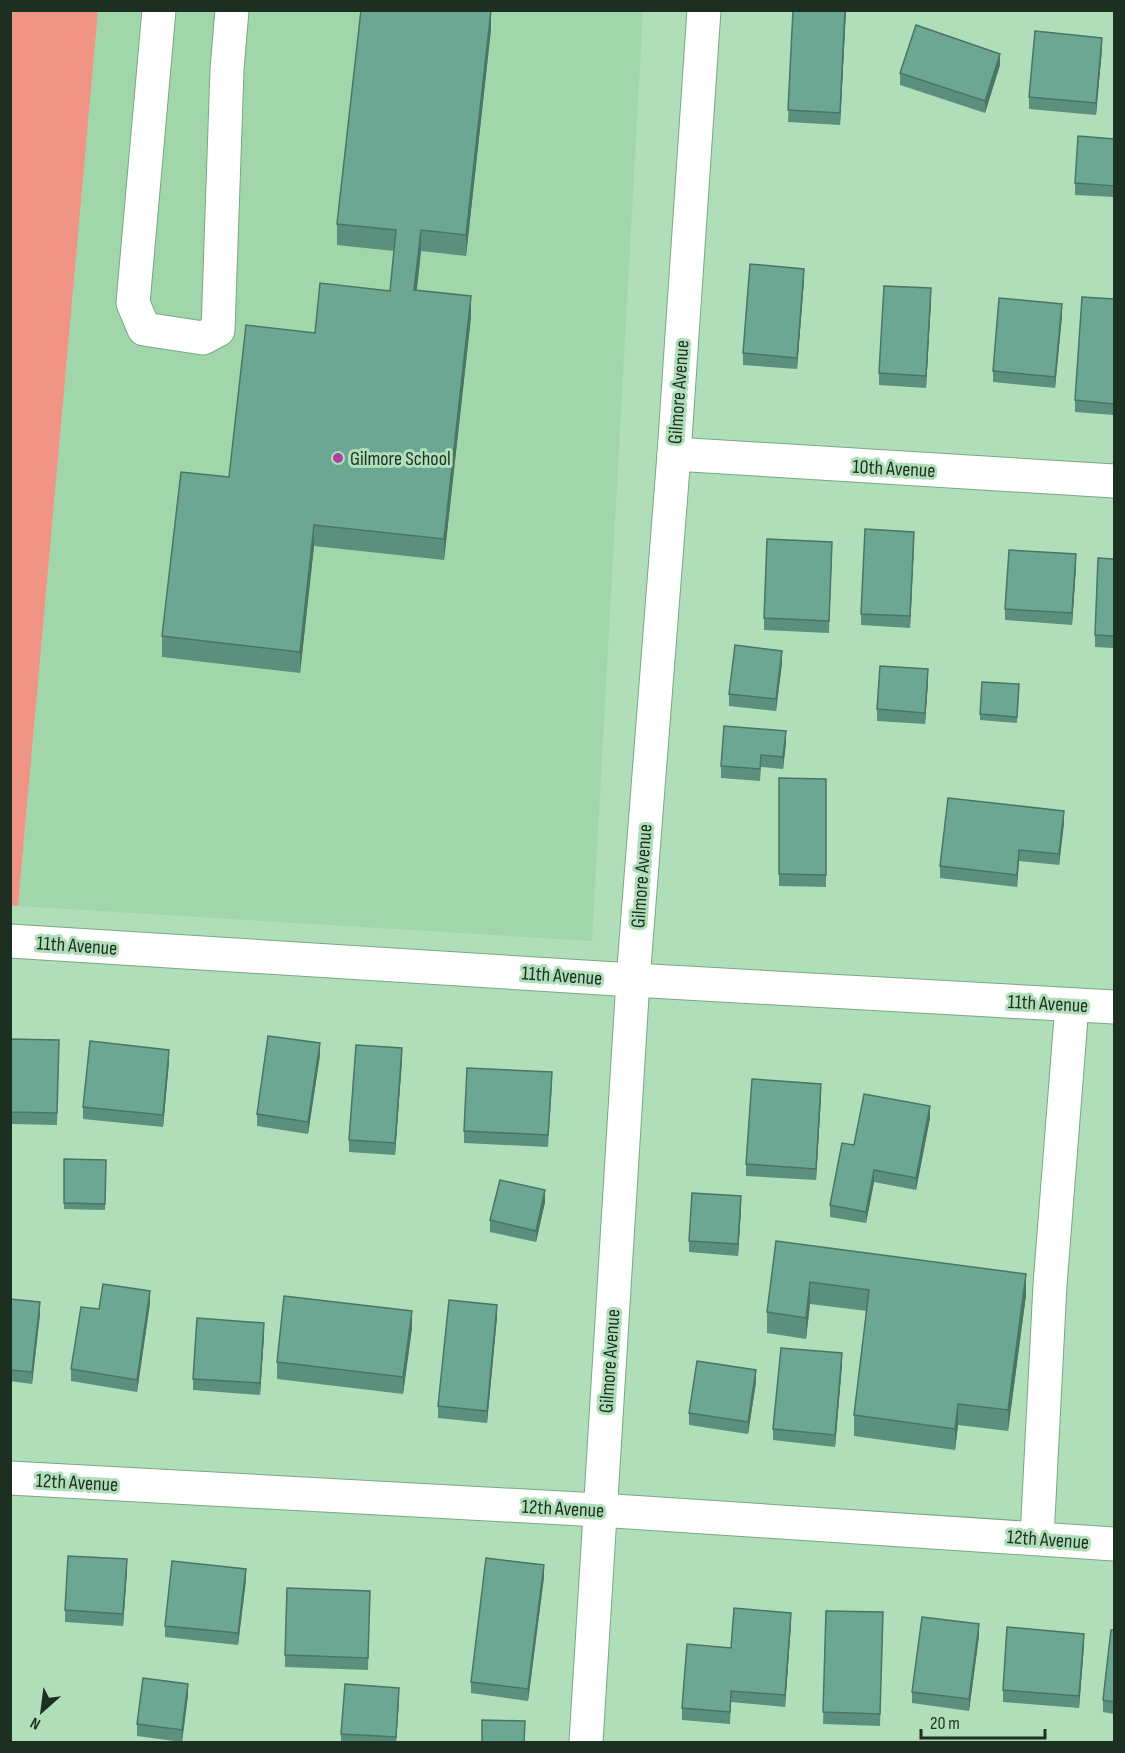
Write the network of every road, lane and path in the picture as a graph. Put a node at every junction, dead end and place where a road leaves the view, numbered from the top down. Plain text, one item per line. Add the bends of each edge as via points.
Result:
1 (159, 10) edge
2 (232, 10) edge
3 (704, 10) edge
4 (674, 454) junction
5 (1114, 481) edge
6 (10, 941) edge
7 (633, 980) junction
8 (1072, 1005) junction
9 (1114, 1007) edge
10 (10, 1478) edge
11 (600, 1510) junction
12 (1037, 1538) junction
13 (1114, 1544) edge
14 (586, 1743) edge

1 - 2 street via 133,303 144,329 203,338 218,330
3 - 4 street, Gilmore Avenue
4 - 5 street, 10th Avenue
4 - 7 street, Gilmore Avenue
6 - 7 street, 11th Avenue
7 - 8 street, 11th Avenue
7 - 11 street, Gilmore Avenue
8 - 9 street, 11th Avenue
8 - 12 street via 1050,1285
10 - 11 street, 12th Avenue
11 - 12 street, 12th Avenue
11 - 14 street, Gilmore Avenue
12 - 13 street, 12th Avenue

